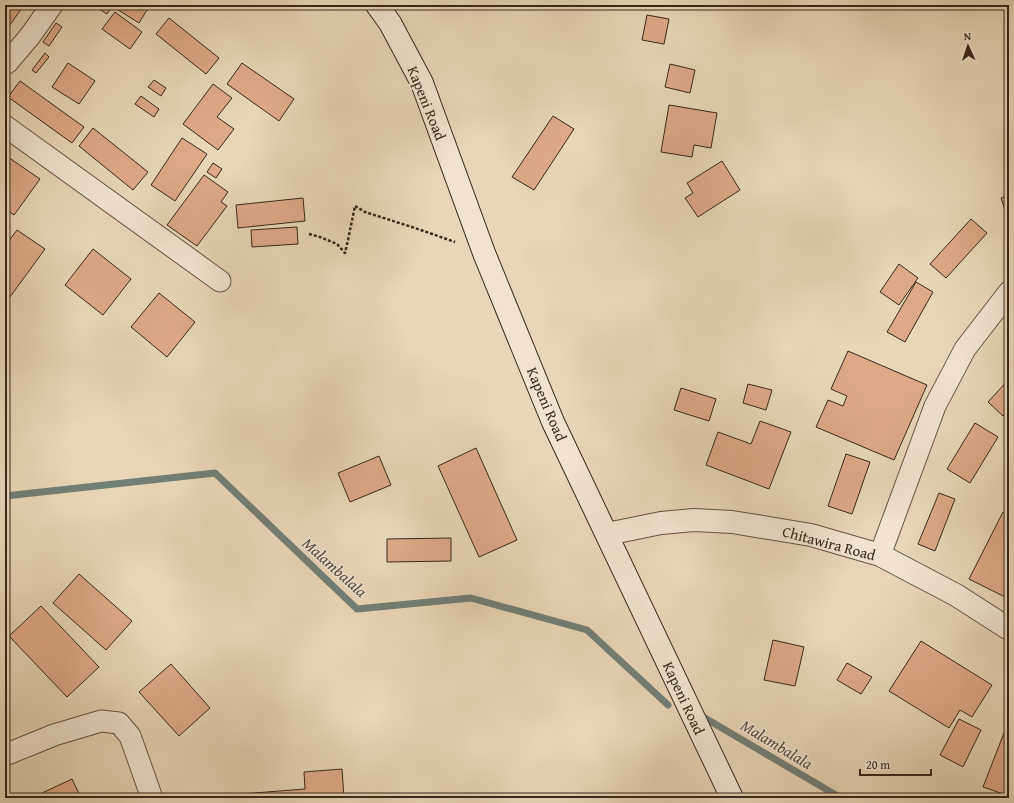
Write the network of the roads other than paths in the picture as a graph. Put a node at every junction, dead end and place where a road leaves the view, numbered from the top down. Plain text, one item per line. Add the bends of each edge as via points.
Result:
1 (52, 5) edge
2 (377, 5) edge
3 (5, 64) edge
4 (5, 126) edge
5 (220, 281) dead end
6 (1009, 292) edge
7 (607, 534) junction
8 (880, 556) junction
9 (1009, 628) edge
10 (5, 756) edge
11 (152, 798) edge
12 (732, 798) edge

1 - 3 street via 30,36
2 - 7 main road, Kapeni Road via 390,23 422,83 484,252 553,422
4 - 5 street
6 - 8 street via 964,349 934,406
7 - 8 main road, Chitawira Road via 661,523 694,520 732,522 811,535
7 - 12 main road, Kapeni Road
8 - 9 main road, Chitawira Road via 956,595
10 - 11 street via 54,735 101,720 119,723 130,736

